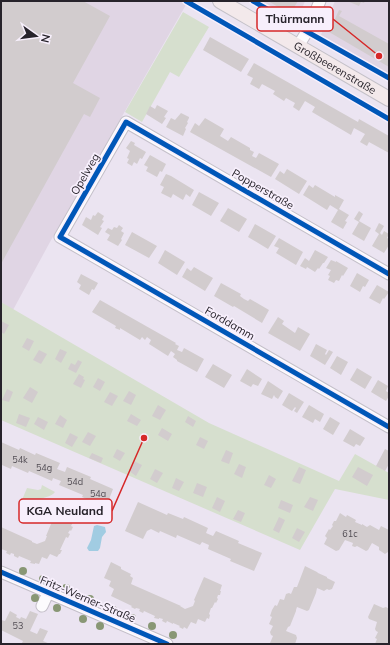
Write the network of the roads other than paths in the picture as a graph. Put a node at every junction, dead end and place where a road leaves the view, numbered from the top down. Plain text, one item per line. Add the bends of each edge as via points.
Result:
1 (220, 1) edge
2 (320, 1) edge
3 (298, 46) junction
4 (389, 99) edge
5 (126, 122) joint
6 (60, 237) joint
7 (389, 274) edge
8 (389, 427) edge
9 (1, 572) edge
10 (48, 593) junction
11 (42, 606) dead end
12 (167, 644) edge

1 - 3 main road, Großbeerenstraße
2 - 3 street
3 - 4 main road, Großbeerenstraße
5 - 6 street, Opelweg
5 - 7 street, Popperstraße
6 - 8 street, Forddamm
9 - 10 street, Fritz-Werner-Straße
10 - 11 street
10 - 12 street, Fritz-Werner-Straße

